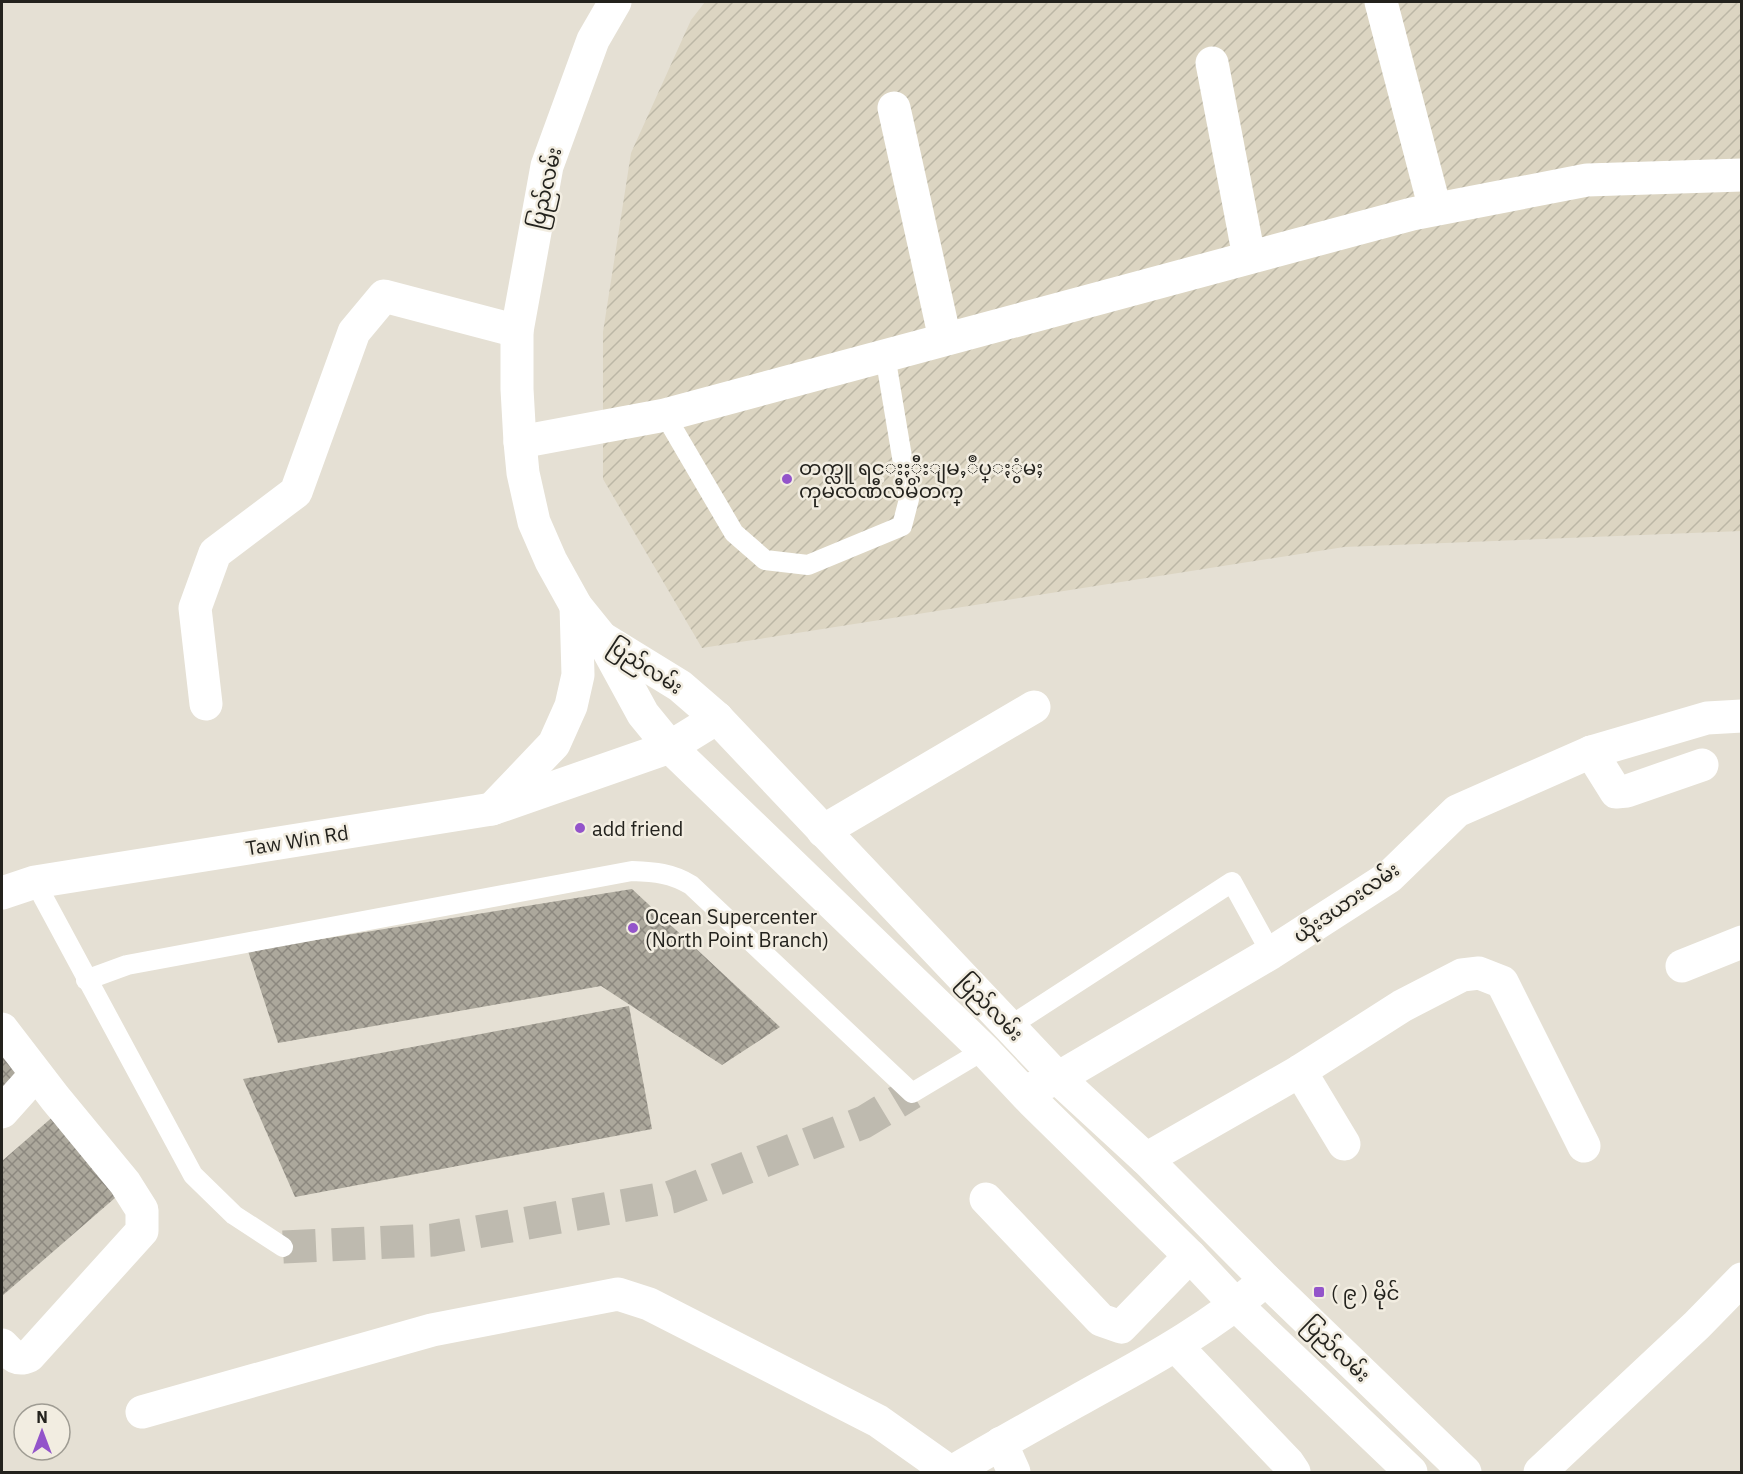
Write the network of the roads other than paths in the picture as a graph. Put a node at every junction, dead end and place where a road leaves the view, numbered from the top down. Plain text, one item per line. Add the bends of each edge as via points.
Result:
1 (615, 2) edge
2 (1381, 2) edge
3 (1212, 63) dead end
4 (894, 108) dead end
5 (1742, 175) edge
6 (1435, 209) junction
7 (1249, 257) junction
8 (517, 331) junction
9 (945, 339) junction
10 (885, 355) junction
11 (665, 415) junction
12 (520, 442) junction
13 (572, 599) junction
14 (601, 637) junction
15 (206, 704) dead end
16 (1034, 707) dead end
17 (1742, 716) edge
18 (717, 718) junction
19 (670, 747) junction
20 (1591, 752) junction
21 (1702, 765) dead end
22 (492, 809) junction
23 (823, 831) junction
24 (36, 882) junction
25 (2, 893) edge
26 (1742, 942) edge
27 (1271, 953) junction
28 (1682, 966) dead end
29 (86, 980) junction
30 (1010, 1026) junction
31 (2, 1029) edge
32 (984, 1050) junction
33 (1300, 1071) junction
34 (36, 1074) junction
35 (1058, 1078) junction
36 (1023, 1092) junction
37 (2, 1112) edge
38 (1344, 1144) dead end
39 (1584, 1146) dead end
40 (1146, 1159) junction
41 (986, 1199) dead end
42 (283, 1247) tunnel mouth
43 (1190, 1256) junction
44 (1742, 1279) edge
45 (1266, 1280) junction
46 (1237, 1306) junction
47 (2, 1345) edge
48 (1176, 1346) junction
49 (142, 1412) dead end
50 (1001, 1443) junction
51 (951, 1473) edge
52 (1014, 1473) edge
53 (1294, 1473) edge
54 (1411, 1473) edge
55 (1465, 1473) edge
56 (1540, 1473) edge

1 - 8 main road, ပြည်လမ်း via 593,40 547,166
2 - 6 main road
3 - 7 main road
4 - 9 main road
5 - 6 main road via 1587,180
6 - 7 main road
7 - 9 main road
8 - 12 main road, ပြည်လမ်း
8 - 15 main road via 384,297 376,305 354,332 296,492 215,553 195,608
9 - 10 main road
10 - 11 main road
10 - 11 lane via 909,499 902,526 808,565 765,560 734,533
11 - 12 main road
12 - 13 main road, ပြည်လမ်း via 534,522
13 - 14 main road, ပြည်လမ်း
13 - 22 main road via 578,675 571,706 554,744
14 - 18 main road, ပြည်လမ်း via 680,686
14 - 19 main road, ပြည်လမ်း via 643,714
16 - 23 main road
17 - 20 main road, ယိုးဒယားလမ်း via 1707,718
18 - 19 main road, Taw Win Rd
18 - 23 main road, ပြည်လမ်း
19 - 22 main road, Taw Win Rd
19 - 32 main road, ပြည်လမ်း
20 - 21 main road via 1616,792
20 - 27 main road, ယိုးဒယားလမ်း via 1457,811 1389,877
22 - 24 main road, Taw Win Rd
23 - 30 main road, ပြည်လမ်း
24 - 25 main road, Taw Win Rd
24 - 29 lane
26 - 28 main road
27 - 30 lane via 1232,882
27 - 35 main road, ယိုးဒယားလမ်း
29 - 32 lane via 127,965 632,871 653,872 675,875 691,885 912,1094
29 - 42 lane via 193,1174 234,1215
30 - 35 main road, ပြည်လမ်း
31 - 34 main road
32 - 36 main road, ပြည်လမ်း
33 - 38 main road
33 - 39 main road via 1402,1006 1462,975 1479,973 1502,982
33 - 40 main road
34 - 37 main road
34 - 47 main road via 125,1183 142,1210 142,1231 29,1356 15,1358
35 - 36 main road, ယိုးဒယားလမ်း
35 - 40 main road, ပြည်လမ်း
36 - 43 main road, ပြည်လမ်း
40 - 45 main road, ပြည်လမ်း
41 - 43 main road via 1101,1320 1121,1327
43 - 46 main road, ပြည်လမ်း
44 - 56 main road
45 - 46 main road
45 - 55 main road, ပြည်လမ်း
46 - 48 main road
46 - 54 main road, ပြည်လမ်း
48 - 50 main road
48 - 53 main road
49 - 51 main road via 432,1330 618,1294 650,1304 878,1421
50 - 51 main road
50 - 52 main road

